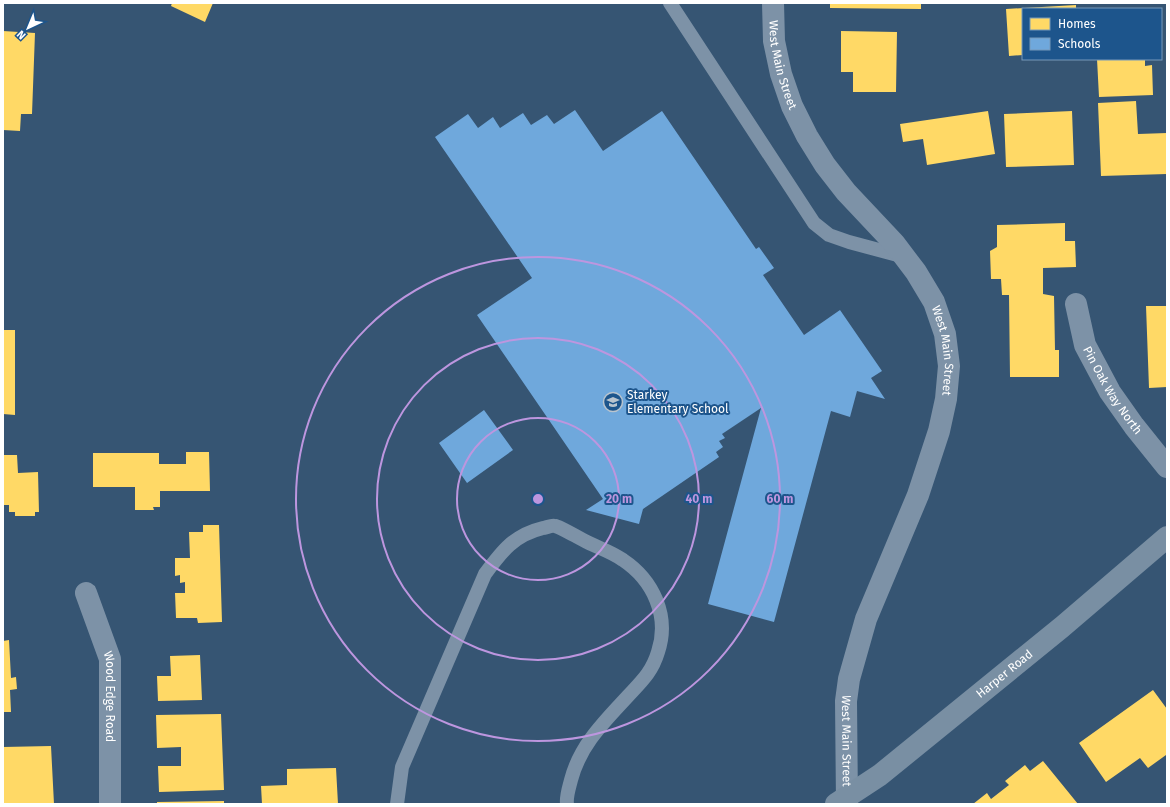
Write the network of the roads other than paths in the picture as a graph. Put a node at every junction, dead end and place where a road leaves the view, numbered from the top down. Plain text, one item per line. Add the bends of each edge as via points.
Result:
1 (670, 3) edge
2 (773, 3) edge
3 (905, 257) junction
4 (1076, 304) dead end
5 (1167, 467) edge
6 (1167, 537) edge
7 (86, 593) dead end
8 (843, 802) edge
9 (110, 804) edge
10 (397, 804) edge
11 (567, 804) edge

1 - 3 lane via 814,223 829,235
2 - 3 street, West Main Street via 774,41 781,74 792,106 807,136 846,192
3 - 8 street, West Main Street via 934,302 945,334 949,366 946,399 939,431 918,495 866,619 850,679 846,701
4 - 5 street, Pin Oak Way North via 1085,345 1110,392
6 - 8 main road, Harper Road via 1062,627 880,775
7 - 9 street, Wood Edge Road via 110,659
10 - 11 lane via 402,767 485,574 500,553 516,538 554,526 622,559 640,573 659,605 662,630 659,651 650,673 584,746 574,770

